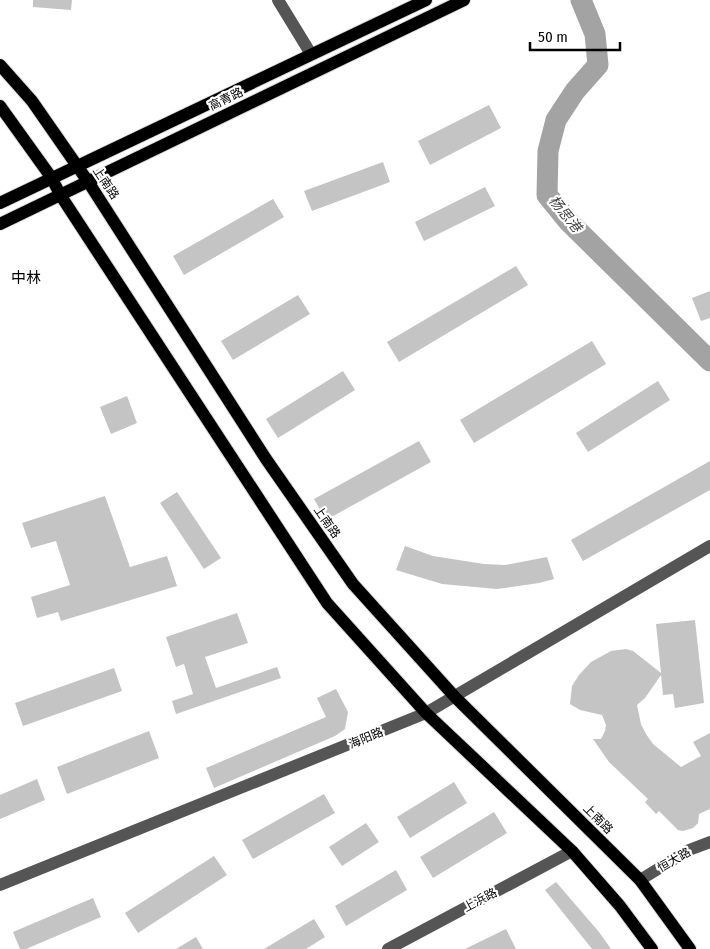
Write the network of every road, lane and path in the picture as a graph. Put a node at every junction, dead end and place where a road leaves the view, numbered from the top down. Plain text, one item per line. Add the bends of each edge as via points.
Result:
1 (278, 0) edge
2 (426, 0) edge
3 (464, 0) edge
4 (311, 54) junction
5 (0, 65) edge
6 (0, 106) edge
7 (76, 165) junction
8 (51, 177) junction
9 (89, 182) junction
10 (61, 196) junction
11 (0, 203) edge
12 (0, 224) edge
13 (710, 546) edge
14 (456, 698) junction
15 (426, 713) junction
16 (710, 842) edge
17 (572, 850) junction
18 (640, 880) junction
19 (0, 885) edge
20 (388, 949) edge
21 (652, 949) edge
22 (690, 949) edge

1 - 4 street
2 - 4 main road, 高青路
3 - 9 main road, 高青路
4 - 7 main road, 高青路
5 - 7 main road, 上南路 via 32,101
6 - 8 main road
7 - 8 main road, 高青路
7 - 9 main road, 上南路
8 - 10 main road
8 - 11 main road, 高青路
9 - 10 main road, 高青路
9 - 14 main road, 上南路 via 266,459 353,584
10 - 12 main road, 高青路
10 - 15 main road via 327,603
13 - 14 street, 海阳路
14 - 15 street, 海阳路
14 - 18 main road, 上南路
15 - 17 main road
15 - 19 street, 海阳路
16 - 18 street, 恒大路 via 690,850
17 - 20 street, 上浜路
17 - 21 main road
18 - 22 main road, 上南路

